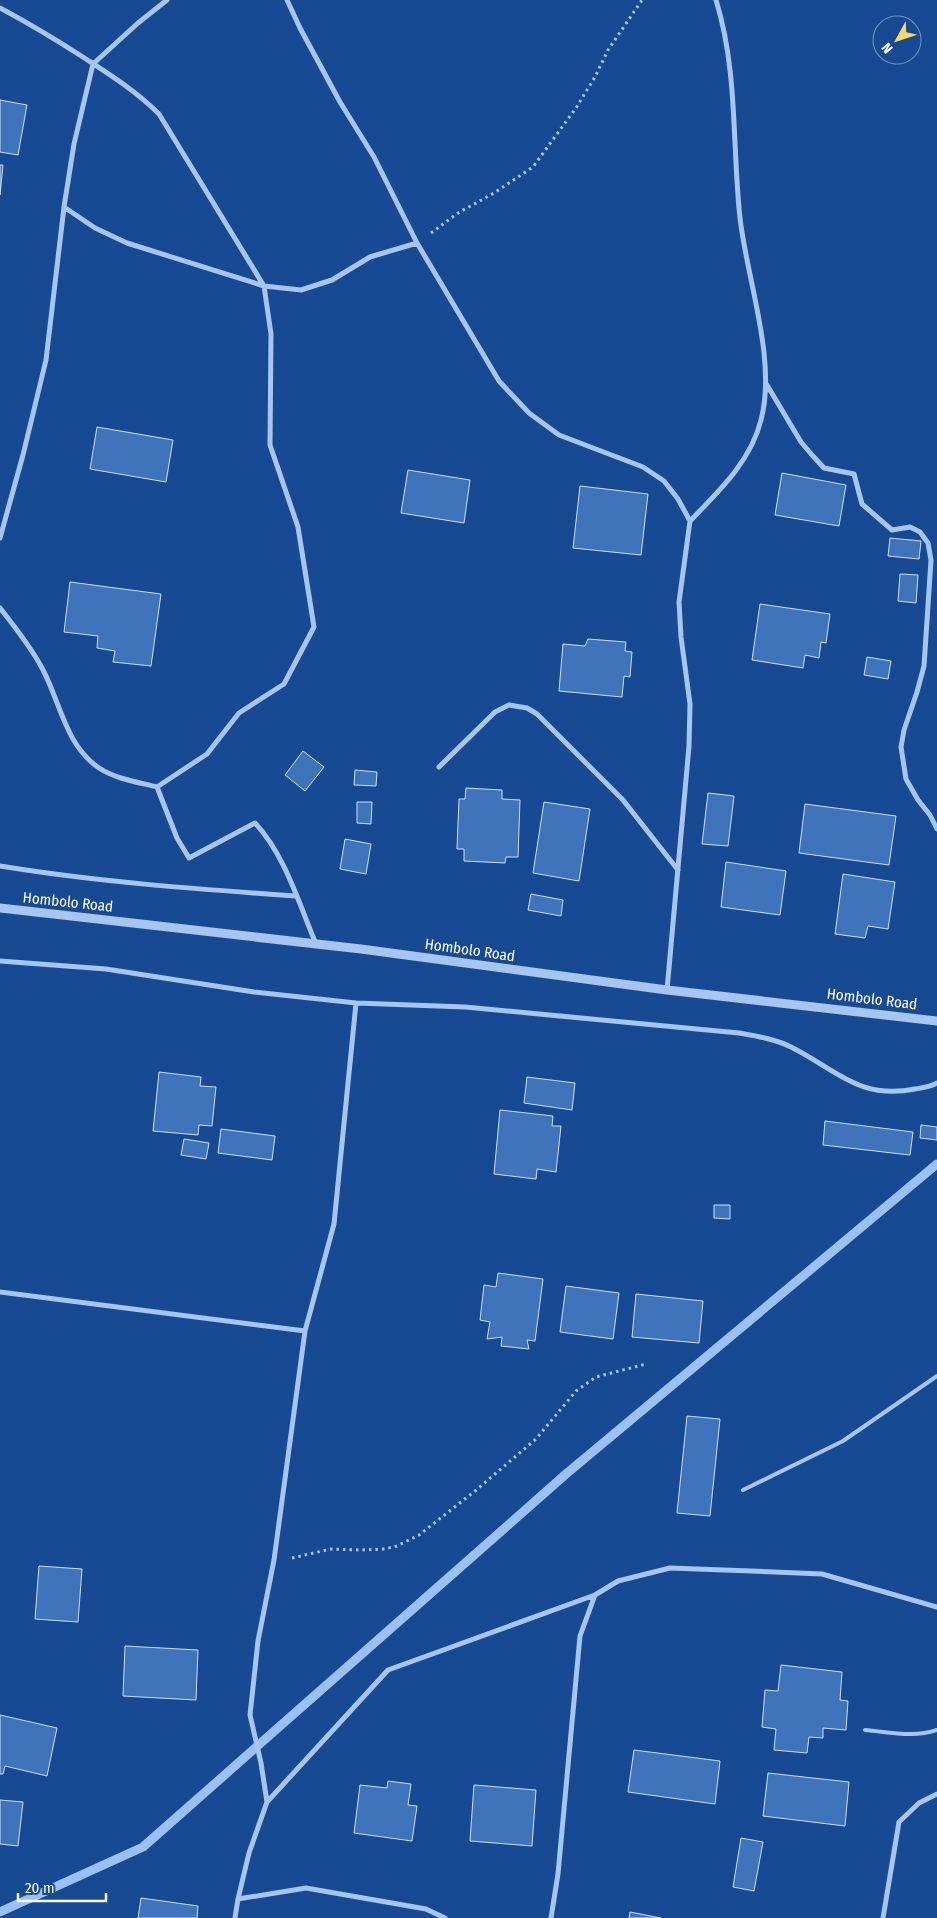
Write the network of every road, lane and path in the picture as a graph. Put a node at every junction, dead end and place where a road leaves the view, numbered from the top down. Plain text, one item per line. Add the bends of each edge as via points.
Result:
1 (167, 0) edge
2 (287, 0) edge
3 (642, 0) edge
4 (716, 0) edge
5 (0, 8) edge
6 (92, 64) junction
7 (64, 207) junction
8 (417, 243) junction
9 (264, 286) junction
10 (767, 385) junction
11 (690, 521) junction
12 (0, 538) edge
13 (0, 608) edge
14 (439, 767) dead end
15 (157, 787) junction
16 (937, 829) edge
17 (0, 866) edge
18 (678, 870) junction
19 (295, 896) junction
20 (0, 908) edge
21 (316, 944) junction
22 (0, 960) edge
23 (667, 990) junction
24 (356, 1003) junction
25 (937, 1020) edge
26 (937, 1083) edge
27 (0, 1292) edge
28 (306, 1331) junction
29 (646, 1364) dead end
30 (937, 1376) edge
31 (743, 1490) dead end
32 (274, 1560) junction
33 (595, 1595) junction
34 (937, 1607) edge
35 (865, 1730) dead end
36 (937, 1730) edge
37 (937, 1794) edge
38 (267, 1802) junction
39 (238, 1899) junction
40 (235, 1918) edge
41 (445, 1918) edge
42 (551, 1918) edge
43 (883, 1918) edge

1 - 6 street
2 - 8 street via 340,102 374,157
3 - 8 path via 608,50 576,108 533,167 458,213
4 - 10 street via 732,89 744,247
5 - 6 street
6 - 7 street
6 - 9 street via 144,99 159,114
7 - 9 street via 95,228 126,243
7 - 12 street via 46,360
8 - 9 street via 370,257 332,280 301,290
8 - 11 street via 499,381 529,413 559,436 643,467 664,481
9 - 15 street via 271,334 270,445 298,527 314,627 284,684 238,713 207,754
10 - 11 street via 762,418 748,454 727,483
10 - 16 street via 801,442 824,468 854,474 862,504 892,530 910,527 920,532 928,543 931,560 924,666 901,747 906,779
11 - 18 street via 679,602 690,704
13 - 15 street via 43,669 71,736 88,759 118,777
14 - 18 street via 494,712 509,705 527,708 538,714 623,800
15 - 19 street via 177,838 189,858 255,823 268,837
17 - 19 street via 107,881
18 - 23 street
19 - 21 street
20 - 21 street, Hombolo Road
21 - 23 street, Hombolo Road
22 - 24 street via 106,969 254,992
23 - 25 street, Hombolo Road
24 - 26 street via 475,1008 738,1033 789,1046 864,1089 901,1092
24 - 28 street via 334,1224
27 - 28 street
28 - 32 street
29 - 32 path via 596,1378 576,1392 536,1439 447,1515 414,1538 385,1549 331,1549 303,1557
30 - 31 lane via 843,1441
32 - 38 street via 258,1641 250,1715
33 - 34 street via 618,1581 670,1568 822,1574
33 - 38 street via 388,1670
33 - 42 street via 580,1636
35 - 36 lane via 912,1735
37 - 43 street via 919,1803 899,1822
38 - 39 street via 249,1853
39 - 40 street
39 - 41 street via 306,1888 426,1908

